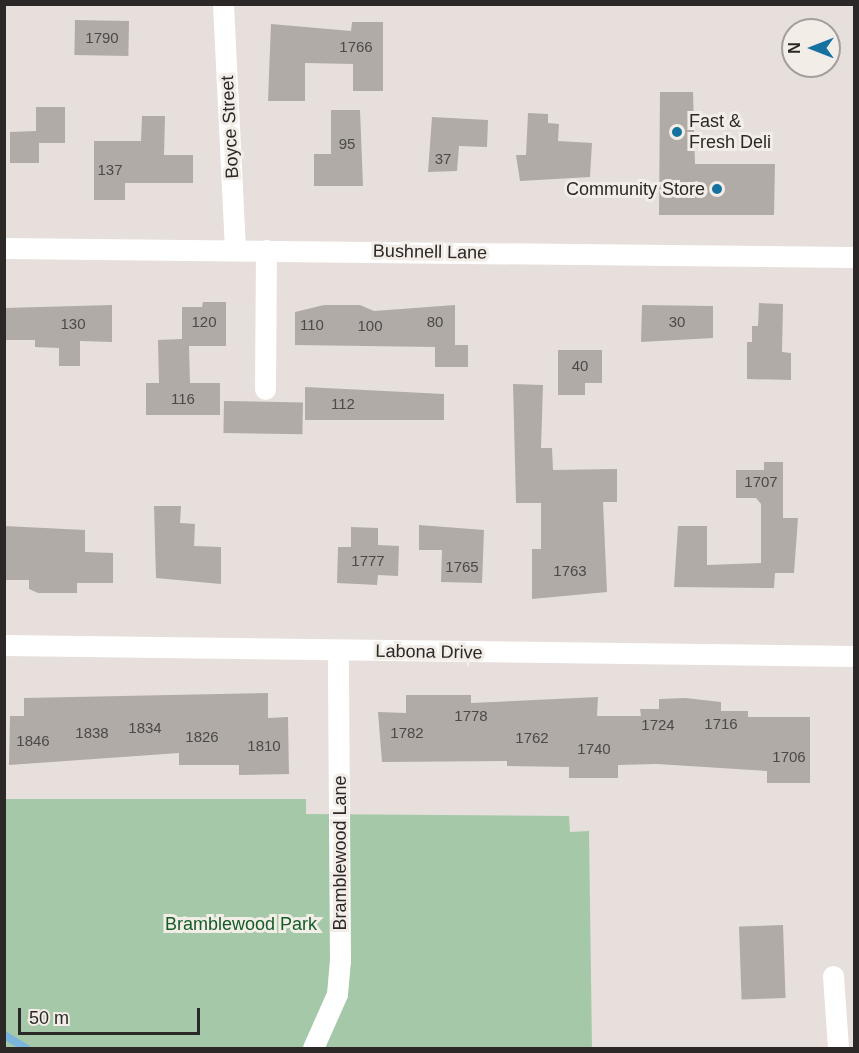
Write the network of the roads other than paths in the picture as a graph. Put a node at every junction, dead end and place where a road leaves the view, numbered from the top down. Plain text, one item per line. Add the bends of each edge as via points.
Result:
1 (223, 4) edge
2 (4, 248) edge
3 (235, 250) junction
4 (266, 250) junction
5 (855, 257) edge
6 (265, 389) dead end
7 (4, 645) edge
8 (339, 651) junction
9 (855, 656) edge
10 (833, 976) dead end
11 (314, 1048) edge
12 (838, 1048) edge

1 - 3 street, Boyce Street
2 - 3 street, Bushnell Lane
3 - 4 street, Bushnell Lane
4 - 5 street, Bushnell Lane
4 - 6 street
7 - 8 street, Labona Drive
8 - 9 street, Labona Drive
8 - 11 street, Bramblewood Lane via 340,961 337,994
10 - 12 street

